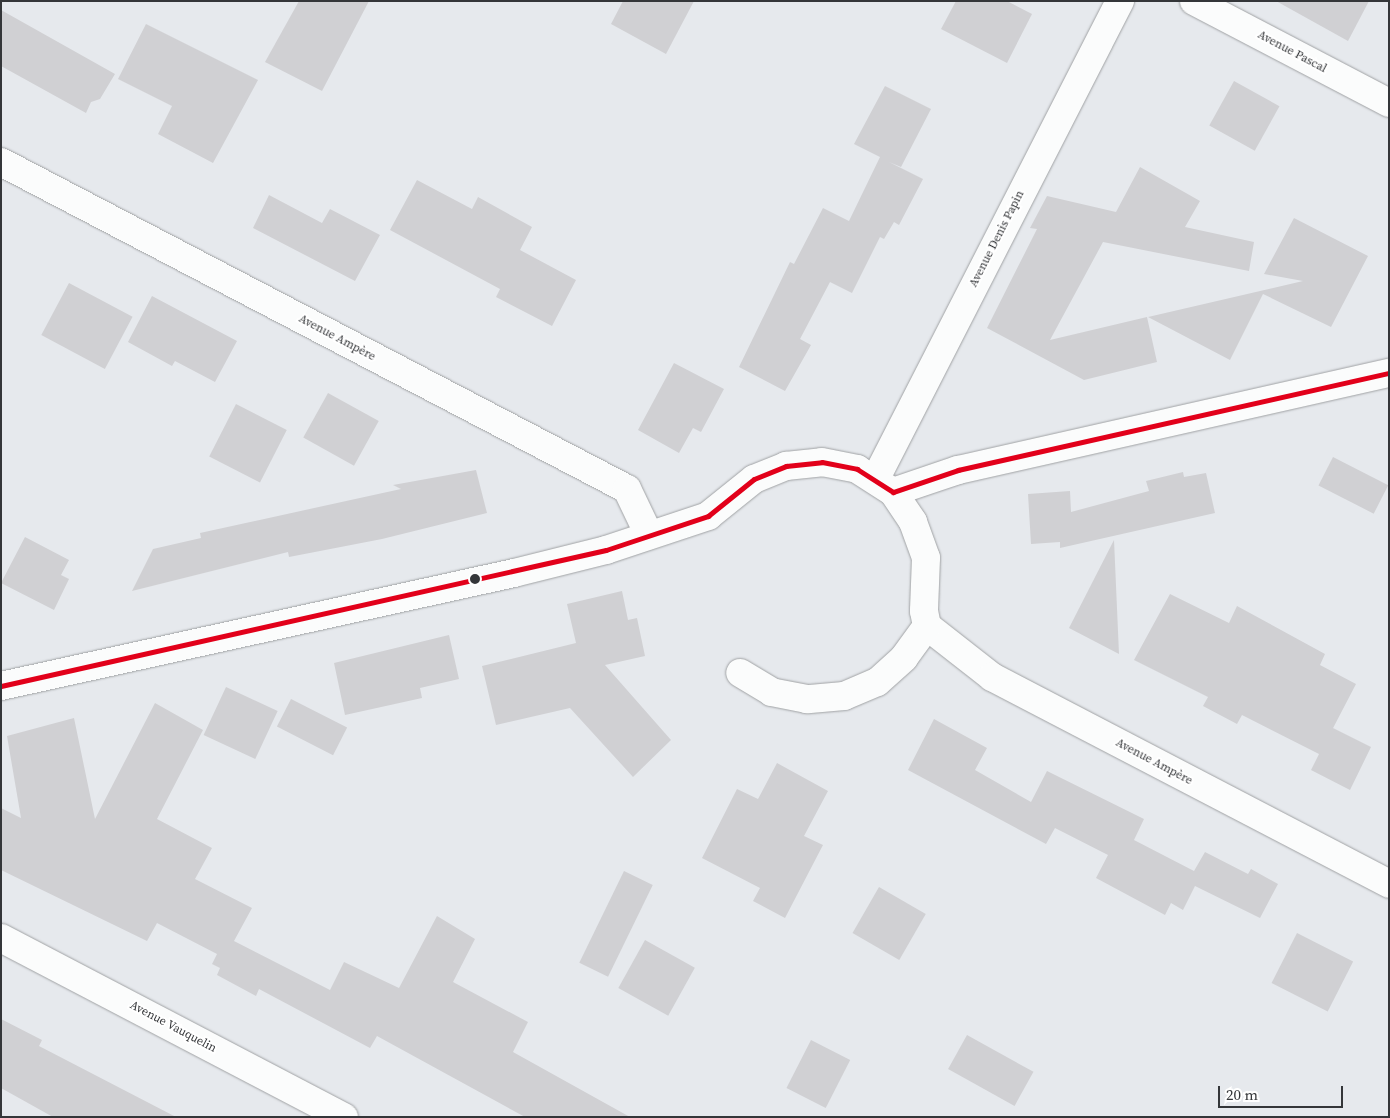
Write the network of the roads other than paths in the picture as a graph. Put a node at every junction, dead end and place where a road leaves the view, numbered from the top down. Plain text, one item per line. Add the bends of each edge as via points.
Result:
1 (1120, 1) edge
2 (1194, 1) edge
3 (1389, 103) edge
4 (1, 162) edge
5 (1389, 373) edge
6 (885, 485) junction
7 (649, 536) junction
8 (927, 626) junction
9 (740, 673) dead end
10 (1, 686) edge
11 (1389, 884) edge
12 (1, 938) edge
13 (344, 1117) edge

1 - 6 street, Avenue Denis Papin
2 - 3 street, Avenue Pascal
4 - 7 street, Avenue Ampère via 627,489
5 - 6 street
6 - 7 street via 857,469 822,462 786,466 754,479 708,516
6 - 8 street via 913,522 926,558 924,611
7 - 10 street via 514,573
8 - 9 street via 904,658 877,682 844,696 808,699 772,692
8 - 11 street, Avenue Ampère via 992,677
12 - 13 street, Avenue Vauquelin

